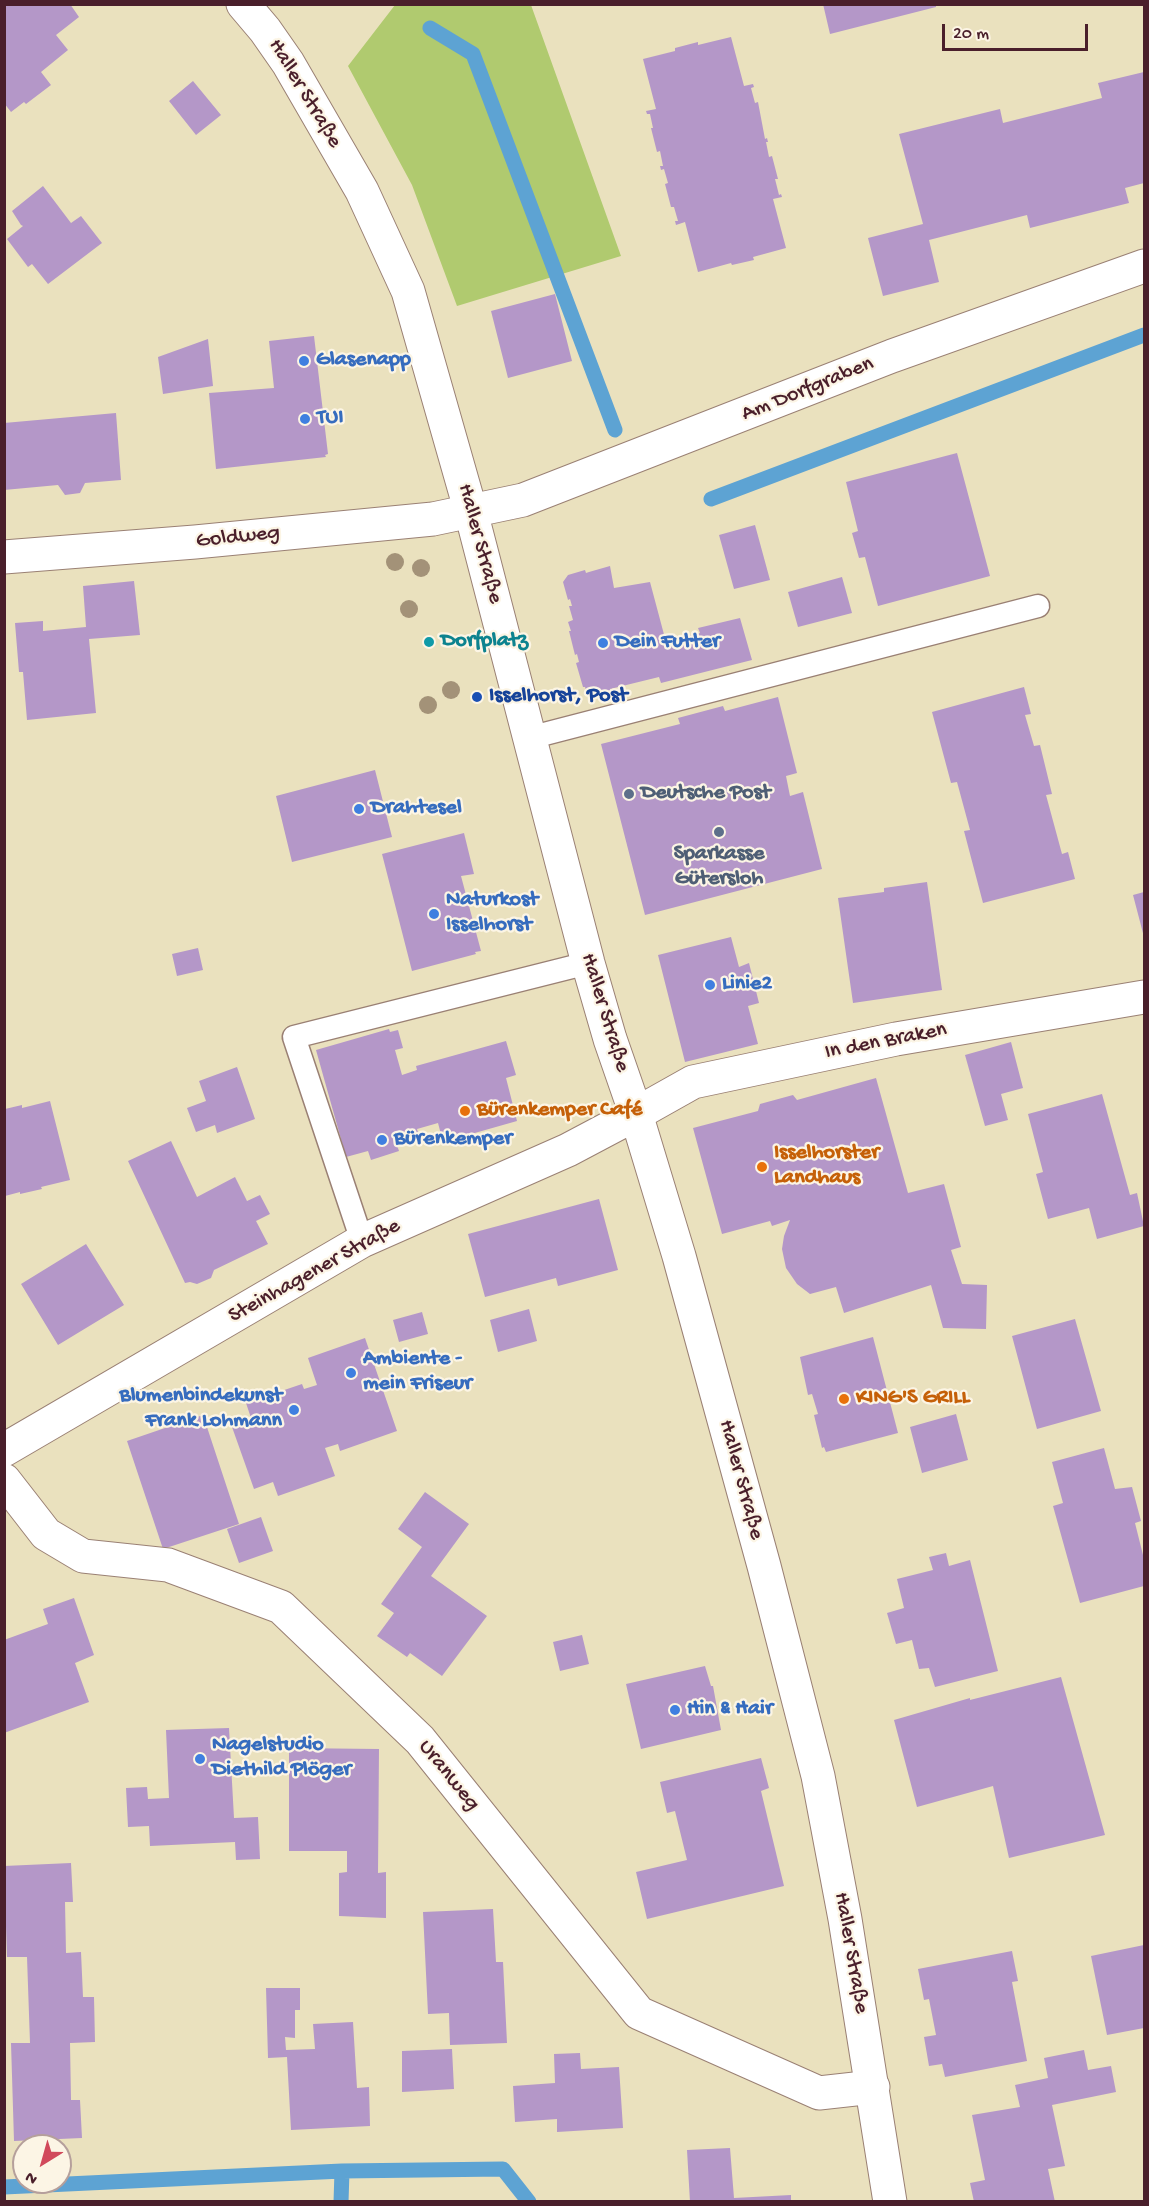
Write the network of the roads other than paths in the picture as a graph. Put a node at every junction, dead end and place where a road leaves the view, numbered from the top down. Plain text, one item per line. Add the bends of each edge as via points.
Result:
1 (243, 4) edge
2 (1144, 266) edge
3 (471, 512) junction
4 (4, 557) edge
5 (1038, 606) dead end
6 (529, 738) junction
7 (588, 963) junction
8 (1144, 997) edge
9 (636, 1114) junction
10 (362, 1241) junction
11 (4, 1450) edge
12 (4, 1480) edge
13 (873, 2087) junction
14 (890, 2202) edge

1 - 3 street, Haller Straße via 288,63 362,191 408,291
2 - 3 street, Am Dorfgraben via 892,356 523,500
3 - 4 street, Goldweg via 184,543
3 - 6 street, Haller Straße
5 - 6 lane
6 - 7 street, Haller Straße
7 - 9 street, Haller Straße
7 - 10 lane via 294,1037
8 - 9 street, In den Braken via 896,1039 693,1082
9 - 10 street, Steinhagener Straße via 568,1150
9 - 13 street, Haller Straße via 764,1566 818,1776
10 - 11 street, Steinhagener Straße
12 - 13 street, Uranweg via 46,1534 83,1556 168,1565 281,1607 420,1740 639,2013 819,2093
13 - 14 street, Haller Straße

